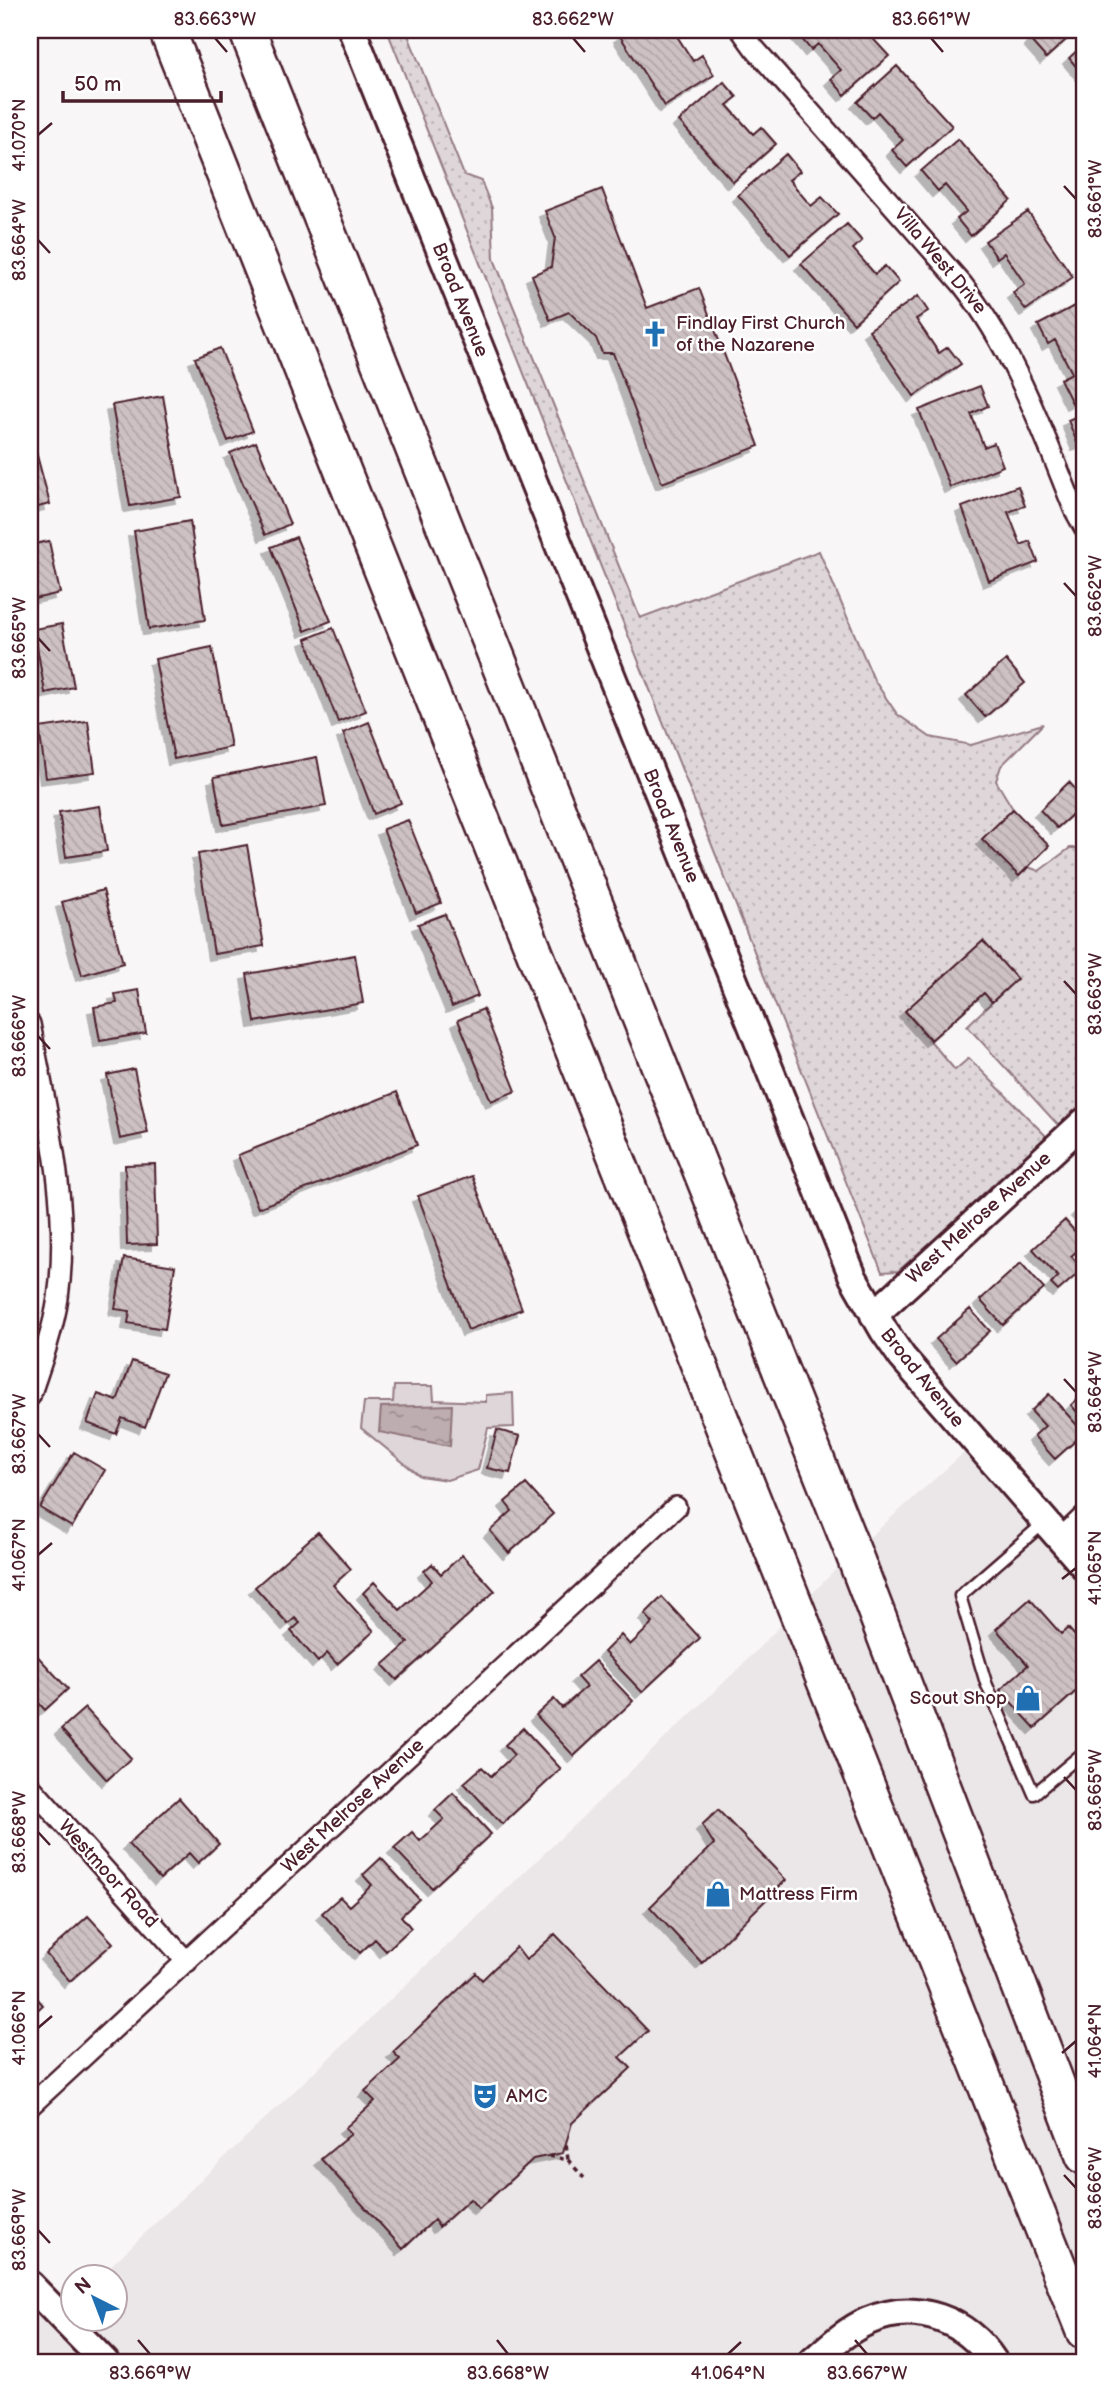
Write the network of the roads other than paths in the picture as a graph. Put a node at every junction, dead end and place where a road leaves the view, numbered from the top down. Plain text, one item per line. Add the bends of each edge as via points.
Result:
1 (167, 30) edge
2 (247, 30) edge
3 (352, 30) edge
4 (741, 30) edge
5 (1084, 527) edge
6 (30, 1024) edge
7 (1084, 1122) edge
8 (874, 1315) junction
9 (30, 1396) edge
10 (676, 1507) dead end
11 (1084, 1516) edge
12 (1053, 1530) junction
13 (1084, 1566) edge
14 (1084, 1752) edge
15 (30, 1786) edge
16 (187, 1962) junction
17 (30, 2106) edge
18 (1084, 2156) edge
19 (30, 2285) edge
20 (1084, 2332) edge
21 (105, 2362) edge
22 (812, 2362) edge
23 (994, 2362) edge

1 - 20 highway
2 - 18 highway via 853,1552
3 - 8 main road, Broad Avenue via 829,1219
4 - 5 street, Villa West Drive via 982,309 1013,363
6 - 9 street via 59,1190 61,1248 51,1331
7 - 8 main road, West Melrose Avenue
8 - 12 main road, Broad Avenue via 910,1367
10 - 16 street, West Melrose Avenue
11 - 12 street
12 - 13 main road, Broad Avenue
12 - 14 lane via 960,1596 986,1683 1034,1794
15 - 16 street, Westmoor Road
16 - 17 street, West Melrose Avenue
19 - 21 main road
22 - 23 main road via 867,2321 915,2312 962,2328 981,2343

